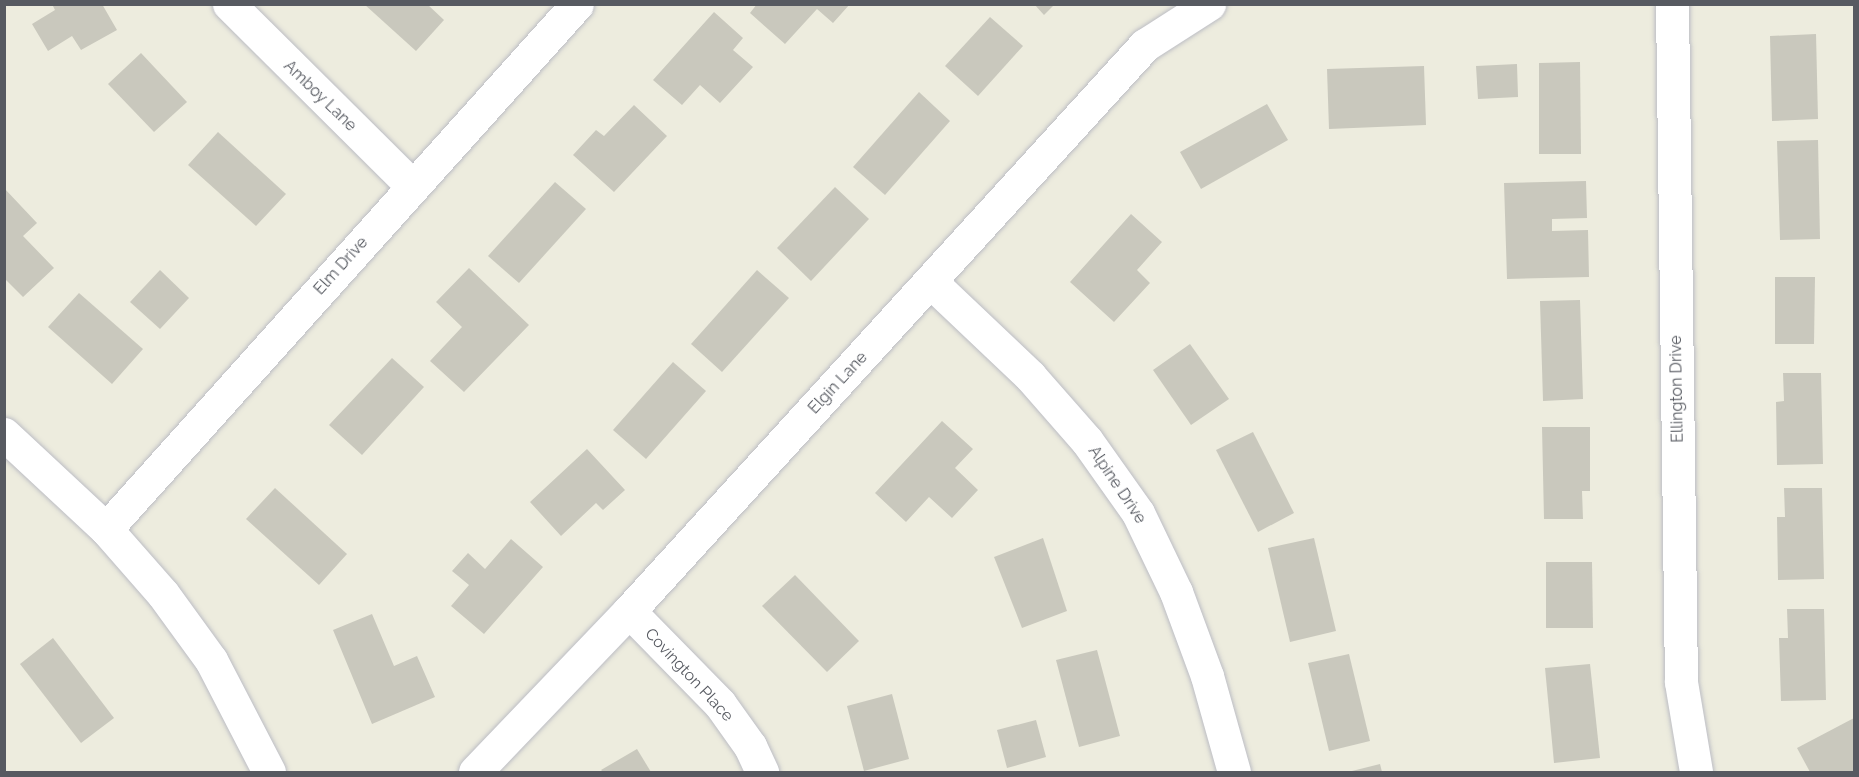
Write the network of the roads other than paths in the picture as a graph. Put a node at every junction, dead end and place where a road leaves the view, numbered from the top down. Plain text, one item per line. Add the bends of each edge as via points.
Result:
1 (229, 4) edge
2 (577, 4) edge
3 (1209, 4) edge
4 (1672, 4) edge
5 (412, 186) junction
6 (931, 282) junction
7 (4, 434) edge
8 (106, 528) junction
9 (629, 611) junction
10 (269, 772) edge
11 (475, 772) edge
12 (762, 772) edge
13 (1234, 772) edge
14 (1696, 772) edge

1 - 5 street, Amboy Lane
2 - 5 street, Elm Drive
3 - 6 street, Elgin Lane via 1145,45
4 - 14 street, Ellington Drive via 1681,682
5 - 8 street, Elm Drive
6 - 9 street, Elgin Lane
6 - 13 street, Alpine Drive via 1030,376 1087,441 1138,513 1195,645
7 - 8 street
8 - 10 street via 164,594 211,660
9 - 11 street, Elgin Lane via 494,758
9 - 12 street, Covington Place via 720,704 750,746

